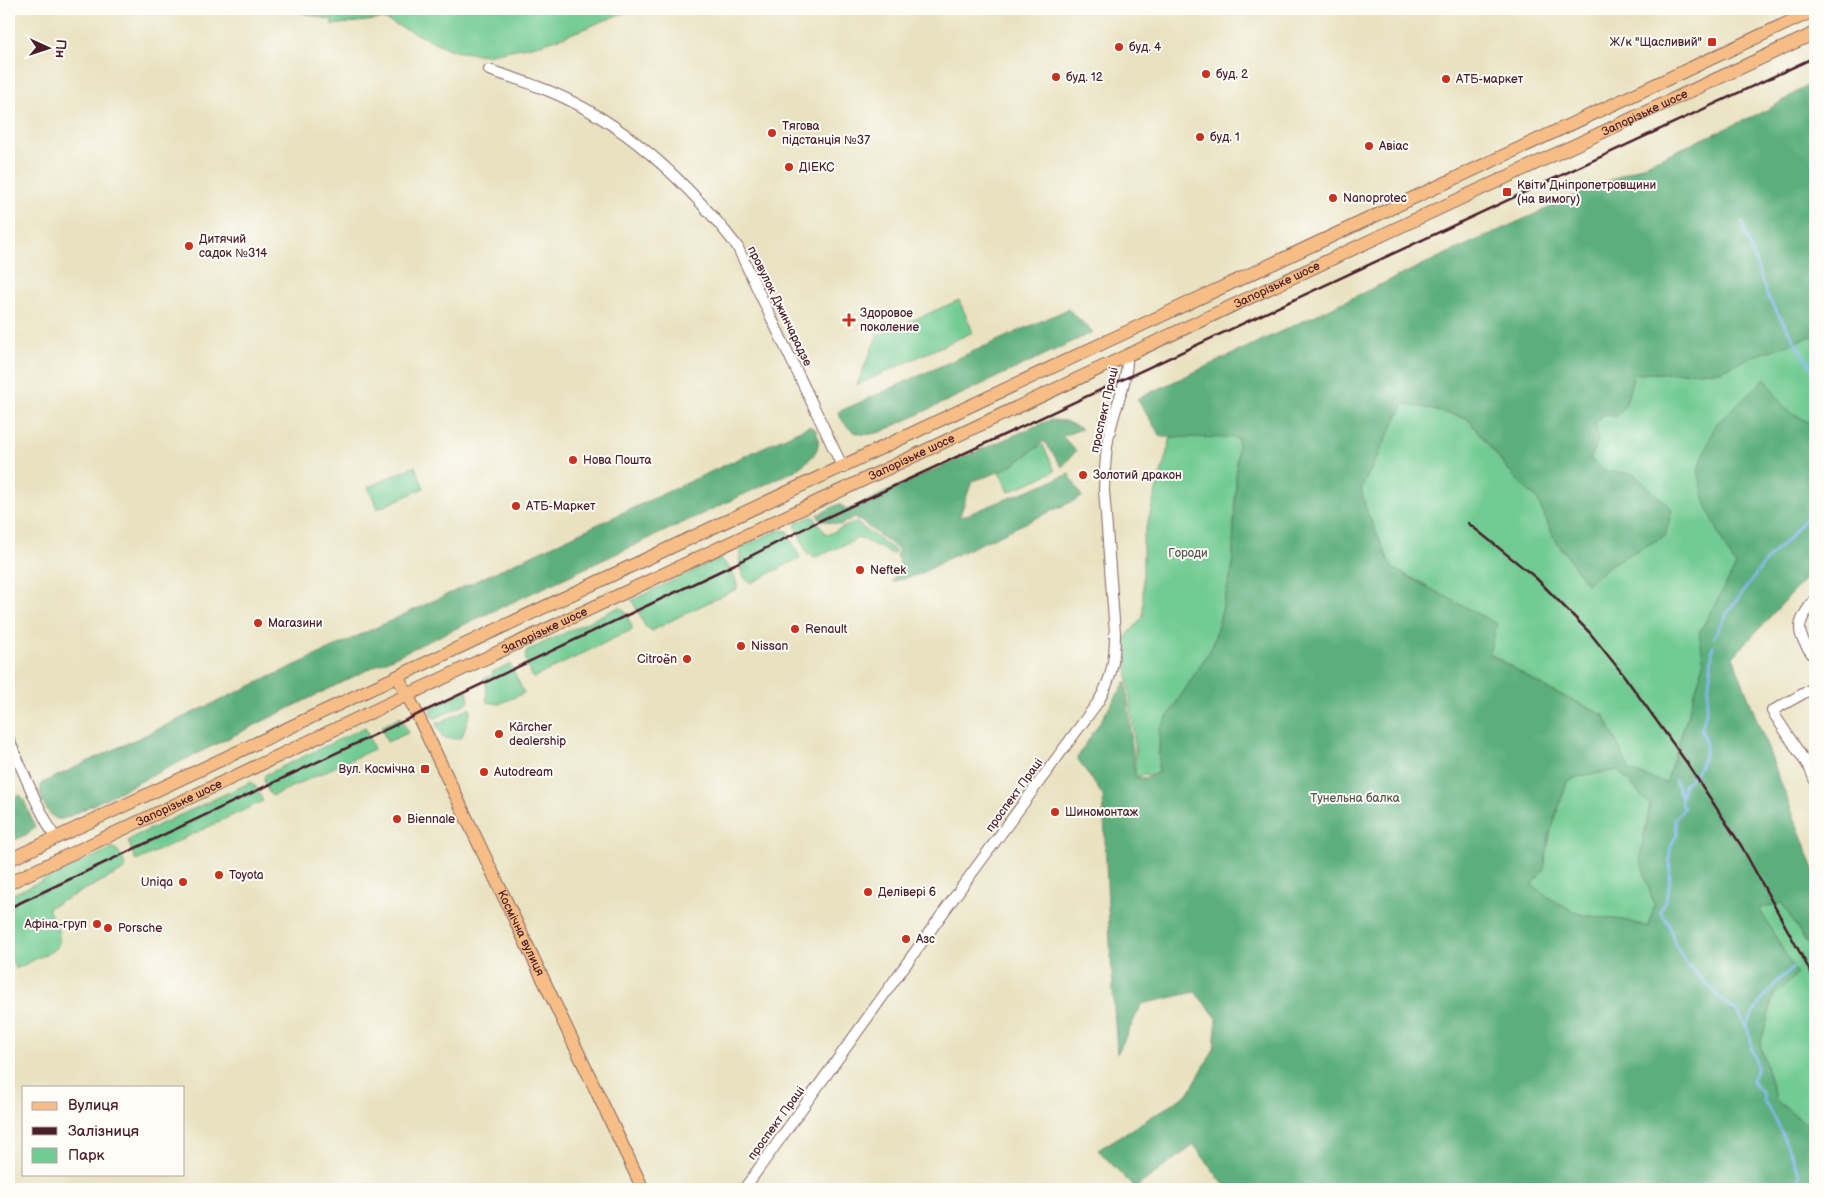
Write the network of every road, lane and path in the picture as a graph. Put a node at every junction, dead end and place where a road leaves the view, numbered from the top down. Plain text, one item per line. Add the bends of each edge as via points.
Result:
1 (1815, 10) edge
2 (1815, 33) edge
3 (489, 70) dead end
4 (1116, 337) junction
5 (1126, 356) junction
6 (843, 468) junction
7 (851, 486) junction
8 (1815, 599) edge
9 (1815, 658) edge
10 (398, 677) junction
11 (1815, 687) edge
12 (407, 696) junction
13 (9, 740) edge
14 (1815, 781) edge
15 (55, 838) junction
16 (9, 860) edge
17 (9, 883) edge
18 (644, 1189) edge
19 (744, 1189) edge

1 - 4 main road, Запорізьке шосе
2 - 5 main road, Запорізьке шосе
3 - 6 street, провулок Джинчарадзе via 537,86 611,124 660,161 709,211 737,246
4 - 5 main road
4 - 6 main road, Запорізьке шосе
5 - 7 main road, Запорізьке шосе
5 - 19 street, проспект Праці via 1126,378 1109,434 1104,470 1115,633 1115,655 1109,683
6 - 7 main road
6 - 10 main road, Запорізьке шосе
7 - 12 main road, Запорізьке шосе
8 - 9 street via 1800,624 1805,645
10 - 12 main road, Космічна вулиця
10 - 15 main road, Запорізьке шосе
11 - 14 street via 1772,711
12 - 17 main road, Запорізьке шосе
12 - 18 main road, Космічна вулиця
13 - 15 street
15 - 16 main road, Запорізьке шосе

